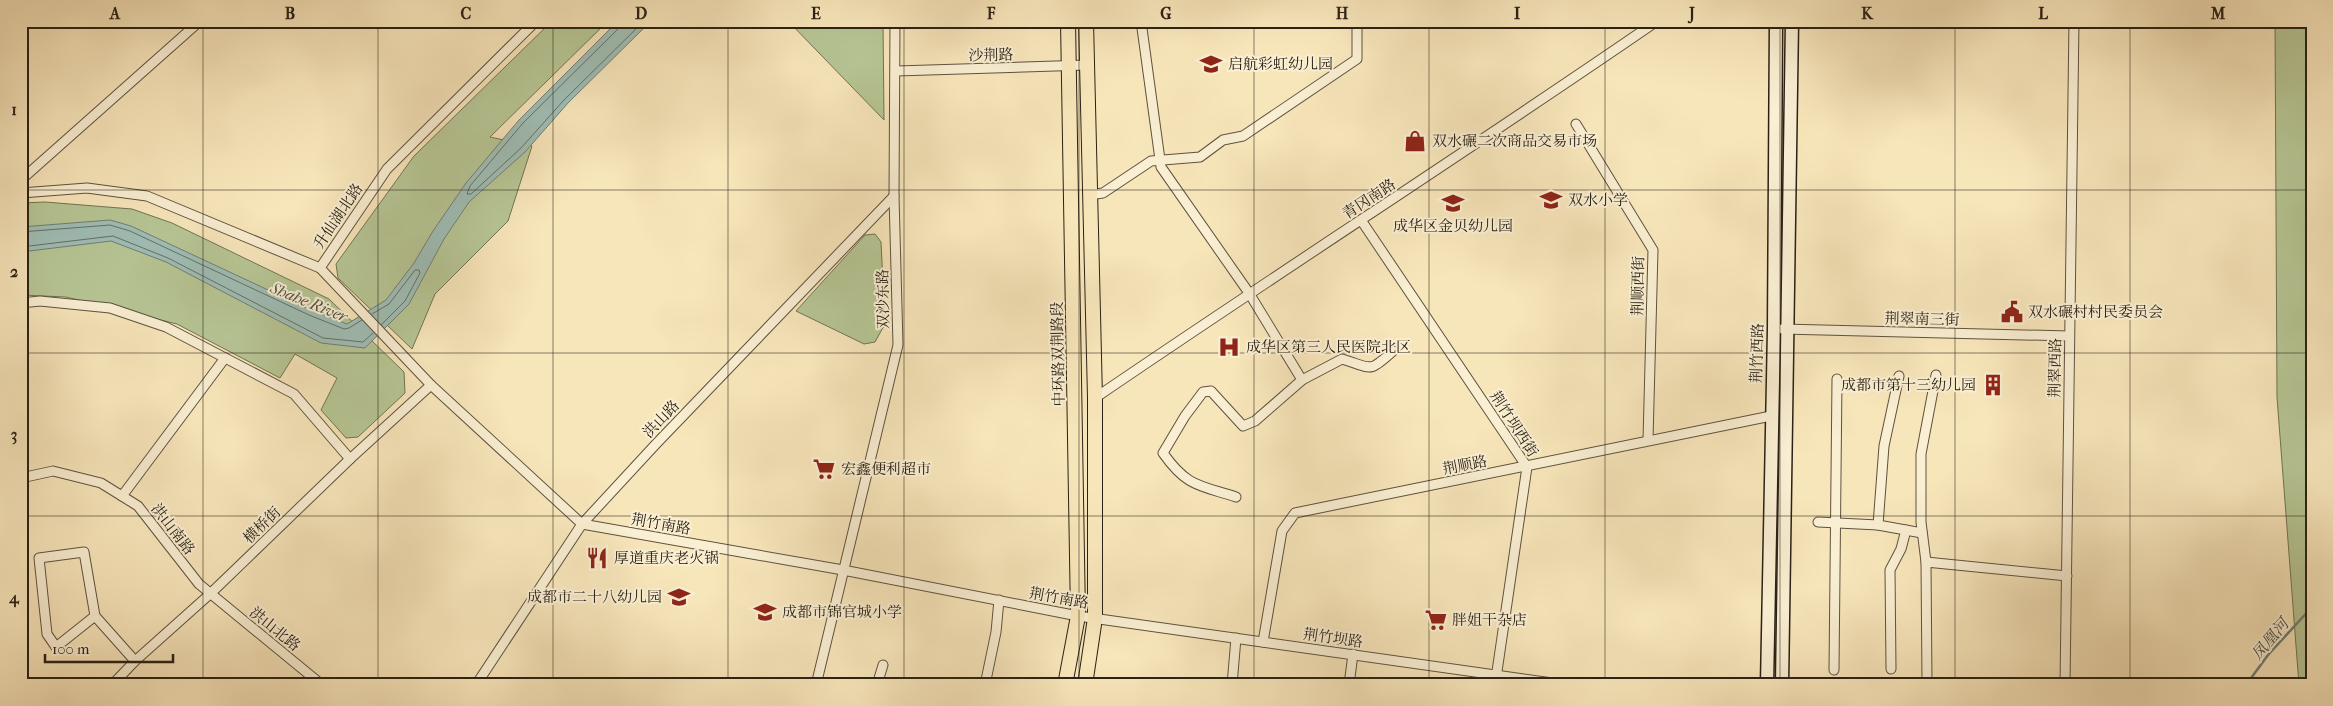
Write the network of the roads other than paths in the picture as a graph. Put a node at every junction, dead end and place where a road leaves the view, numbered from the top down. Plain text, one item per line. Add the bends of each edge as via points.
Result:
1 (200, 21) edge
2 (536, 21) edge
3 (895, 21) edge
4 (1068, 21) edge
5 (1086, 21) edge
6 (1141, 21) edge
7 (1357, 21) edge
8 (1657, 21) edge
9 (1776, 21) edge
10 (1792, 21) edge
11 (2074, 21) edge
12 (1087, 65) junction
13 (1068, 67) junction
14 (896, 71) junction
15 (1576, 124) dead end
16 (1160, 160) junction
17 (21, 180) edge
18 (21, 194) edge
19 (1089, 195) junction
20 (894, 196) junction
21 (1362, 220) junction
22 (320, 268) junction
23 (1249, 293) junction
24 (21, 304) edge
25 (1774, 329) junction
26 (1788, 329) junction
27 (2069, 336) junction
28 (1393, 351) dead end
29 (225, 358) junction
30 (1936, 375) dead end
31 (1899, 376) dead end
32 (1837, 379) dead end
33 (1302, 380) junction
34 (431, 385) junction
35 (1095, 398) junction
36 (1771, 416) junction
37 (1648, 440) junction
38 (350, 459) junction
39 (1527, 467) junction
40 (21, 478) edge
41 (122, 496) junction
42 (1236, 497) dead end
43 (1818, 522) dead end
44 (1835, 523) junction
45 (582, 524) junction
46 (1878, 524) junction
47 (1906, 530) junction
48 (1922, 533) junction
49 (1926, 562) junction
50 (843, 570) junction
51 (2067, 576) junction
52 (210, 594) junction
53 (999, 600) junction
54 (95, 616) junction
55 (1078, 616) junction
56 (1095, 618) junction
57 (1236, 638) junction
58 (1263, 642) junction
59 (1353, 654) junction
60 (135, 661) junction
61 (882, 665) dead end
62 (1891, 669) dead end
63 (1834, 670) dead end
64 (1495, 682) edge
65 (1927, 682) dead end
66 (112, 685) edge
67 (322, 685) edge
68 (476, 685) edge
69 (816, 685) edge
70 (878, 685) edge
71 (985, 685) edge
72 (1065, 685) edge
73 (1085, 685) edge
74 (1232, 685) edge
75 (1349, 685) edge
76 (1567, 685) edge
77 (1767, 685) edge
78 (1782, 685) edge
79 (2065, 685) edge

1 - 17 street
2 - 22 street, 升仙湖北路 via 387,169
3 - 14 street, 双沙东路
4 - 13 main road, 中环路双荆路段
5 - 12 main road
6 - 16 street
7 - 16 street via 1357,59 1243,136 1223,140 1200,157
8 - 21 street, 青冈南路
9 - 25 main road, 荆竹西路
10 - 26 main road, 荆竹西路
11 - 27 street, 荆翠西路
12 - 13 street, 沙荆路
12 - 19 main road
13 - 14 street, 沙荆路
13 - 55 main road, 中环路双荆路段
14 - 20 street, 双沙东路
15 - 37 street, 荆顺西街 via 1653,250
16 - 19 street via 1151,161 1103,193
16 - 23 street via 1161,167
18 - 22 street, 升仙湖北路 via 87,188 147,196
19 - 35 main road
20 - 45 street, 洪山路
20 - 50 street, 双沙东路 via 898,345
21 - 23 street, 青冈南路
21 - 39 street, 荆竹坝西街
22 - 34 street
23 - 33 street
23 - 35 street, 青冈南路
24 - 29 street via 40,301 110,308 166,327
25 - 26 street, 荆翠南三街
25 - 36 main road, 荆竹西路
26 - 27 street, 荆翠南三街
26 - 78 main road, 荆竹西路
27 - 51 street, 荆翠西路
28 - 33 street via 1377,366 1364,368 1342,359
29 - 38 street via 294,394
29 - 41 street
30 - 48 street via 1921,454
31 - 46 street via 1884,446
32 - 44 street
33 - 42 street via 1255,421 1244,426 1211,391 1203,392 1163,453 1188,482
34 - 38 street, 横桥街
34 - 45 street
35 - 56 main road
36 - 37 street, 荆顺路
36 - 77 main road, 荆竹西路
37 - 39 street, 荆顺路
38 - 52 street, 横桥街
39 - 58 street, 荆顺路 via 1296,513 1282,531
39 - 64 street, 荆竹坝西街
40 - 41 street, 洪山南路 via 53,471 101,483
41 - 52 street, 洪山南路 via 138,506
43 - 44 street
44 - 46 street
44 - 63 street
45 - 50 street, 荆竹南路
45 - 68 street, 洪山路
46 - 47 street
47 - 48 street
47 - 62 street via 1890,570
48 - 49 street
49 - 51 street
49 - 65 street
50 - 53 street, 荆竹南路
50 - 69 street, 双沙东路
51 - 79 street, 荆翠西路
52 - 60 street, 横桥街
52 - 67 street, 洪山北路
53 - 55 street, 荆竹南路
53 - 71 street
54 - 54 street via 84,552 39,558 47,634 56,647
54 - 60 street
55 - 56 street, 荆竹南路
55 - 72 main road, 中环路双荆路段
56 - 57 street, 荆竹坝路
56 - 73 main road
57 - 58 street, 荆竹坝路
57 - 74 street
58 - 59 street, 荆竹坝路
59 - 64 street, 荆竹坝路
59 - 75 street
60 - 66 street, 横桥街
61 - 70 street
64 - 76 street, 荆竹坝路

